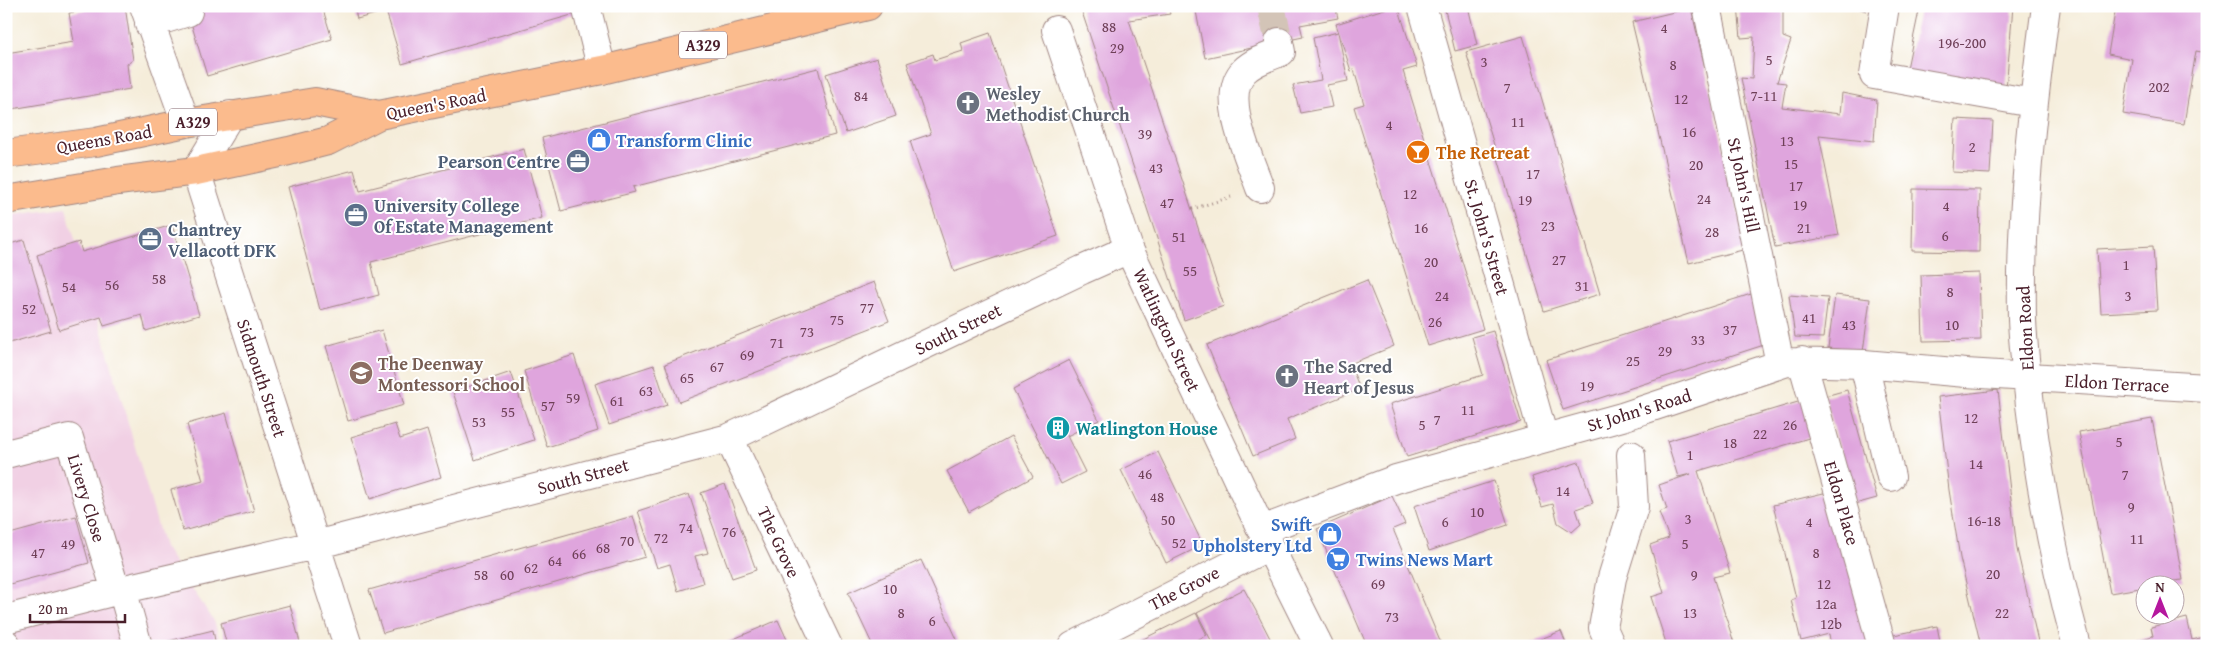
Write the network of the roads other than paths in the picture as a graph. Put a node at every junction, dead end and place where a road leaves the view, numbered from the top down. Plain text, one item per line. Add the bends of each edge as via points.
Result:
1 (586, 6) edge
2 (868, 6) edge
3 (1422, 6) edge
4 (1707, 6) edge
5 (1885, 6) edge
6 (2046, 6) edge
7 (188, 12) dead end
8 (146, 15) edge
9 (1056, 30) dead end
10 (1279, 42) dead end
11 (602, 70) junction
12 (2033, 103) junction
13 (230, 116) junction
14 (378, 116) junction
15 (186, 123) junction
16 (6, 154) edge
17 (196, 171) junction
18 (1260, 188) road end
19 (6, 200) edge
20 (1129, 249) junction
21 (1791, 362) junction
22 (1864, 364) junction
23 (2027, 378) junction
24 (2207, 388) edge
25 (729, 438) junction
26 (1544, 438) junction
27 (6, 454) edge
28 (1631, 455) dead end
29 (1891, 477) dead end
30 (1265, 538) junction
31 (315, 545) junction
32 (119, 590) junction
33 (6, 619) edge
34 (138, 646) edge
35 (348, 646) edge
36 (828, 646) edge
37 (1073, 646) edge
38 (1319, 646) edge
39 (1611, 646) edge
40 (1882, 646) edge
41 (2077, 646) edge

1 - 11 street
2 - 11 main road, Queen's Road / A329
3 - 26 street, St. John's Street
4 - 21 street, St John's Hill
5 - 12 street via 1874,76
6 - 12 street, Eldon Road
7 - 8 street
8 - 15 street
9 - 20 street, Watlington Street
10 - 18 street via 1281,52 1249,66 1237,82 1234,93 1237,119
11 - 14 main road, Queen's Road / A329
12 - 23 street, Eldon Road via 2022,262 2022,321
13 - 14 main road, Queens Road / A329 via 315,102
13 - 15 main road, Queens Road / A329
13 - 17 street
14 - 17 main road, Queen's Road / A329 via 328,141
15 - 16 main road, Queens Road / A329 via 96,142
17 - 19 main road, Queen's Road / A329
17 - 31 street, Sidmouth Street
20 - 25 street, South Street
20 - 30 street, Watlington Street
21 - 22 street, St John's Road
21 - 26 street, St John's Road via 1622,417
21 - 40 street, Eldon Place
22 - 23 street, St John's Road
22 - 29 street
23 - 24 street, Eldon Terrace
23 - 41 street, Eldon Road via 2038,476 2055,562
25 - 31 street, South Street
25 - 36 street, The Grove
26 - 30 street, St John's Road via 1406,476
27 - 32 street, Livery Close via 69,438
28 - 39 street via 1634,507 1612,578 1604,628
30 - 37 street, The Grove
30 - 38 street, Watlington Street
31 - 32 street, South Street
31 - 35 street, Sidmouth Street
32 - 33 street, South Street
32 - 34 street

